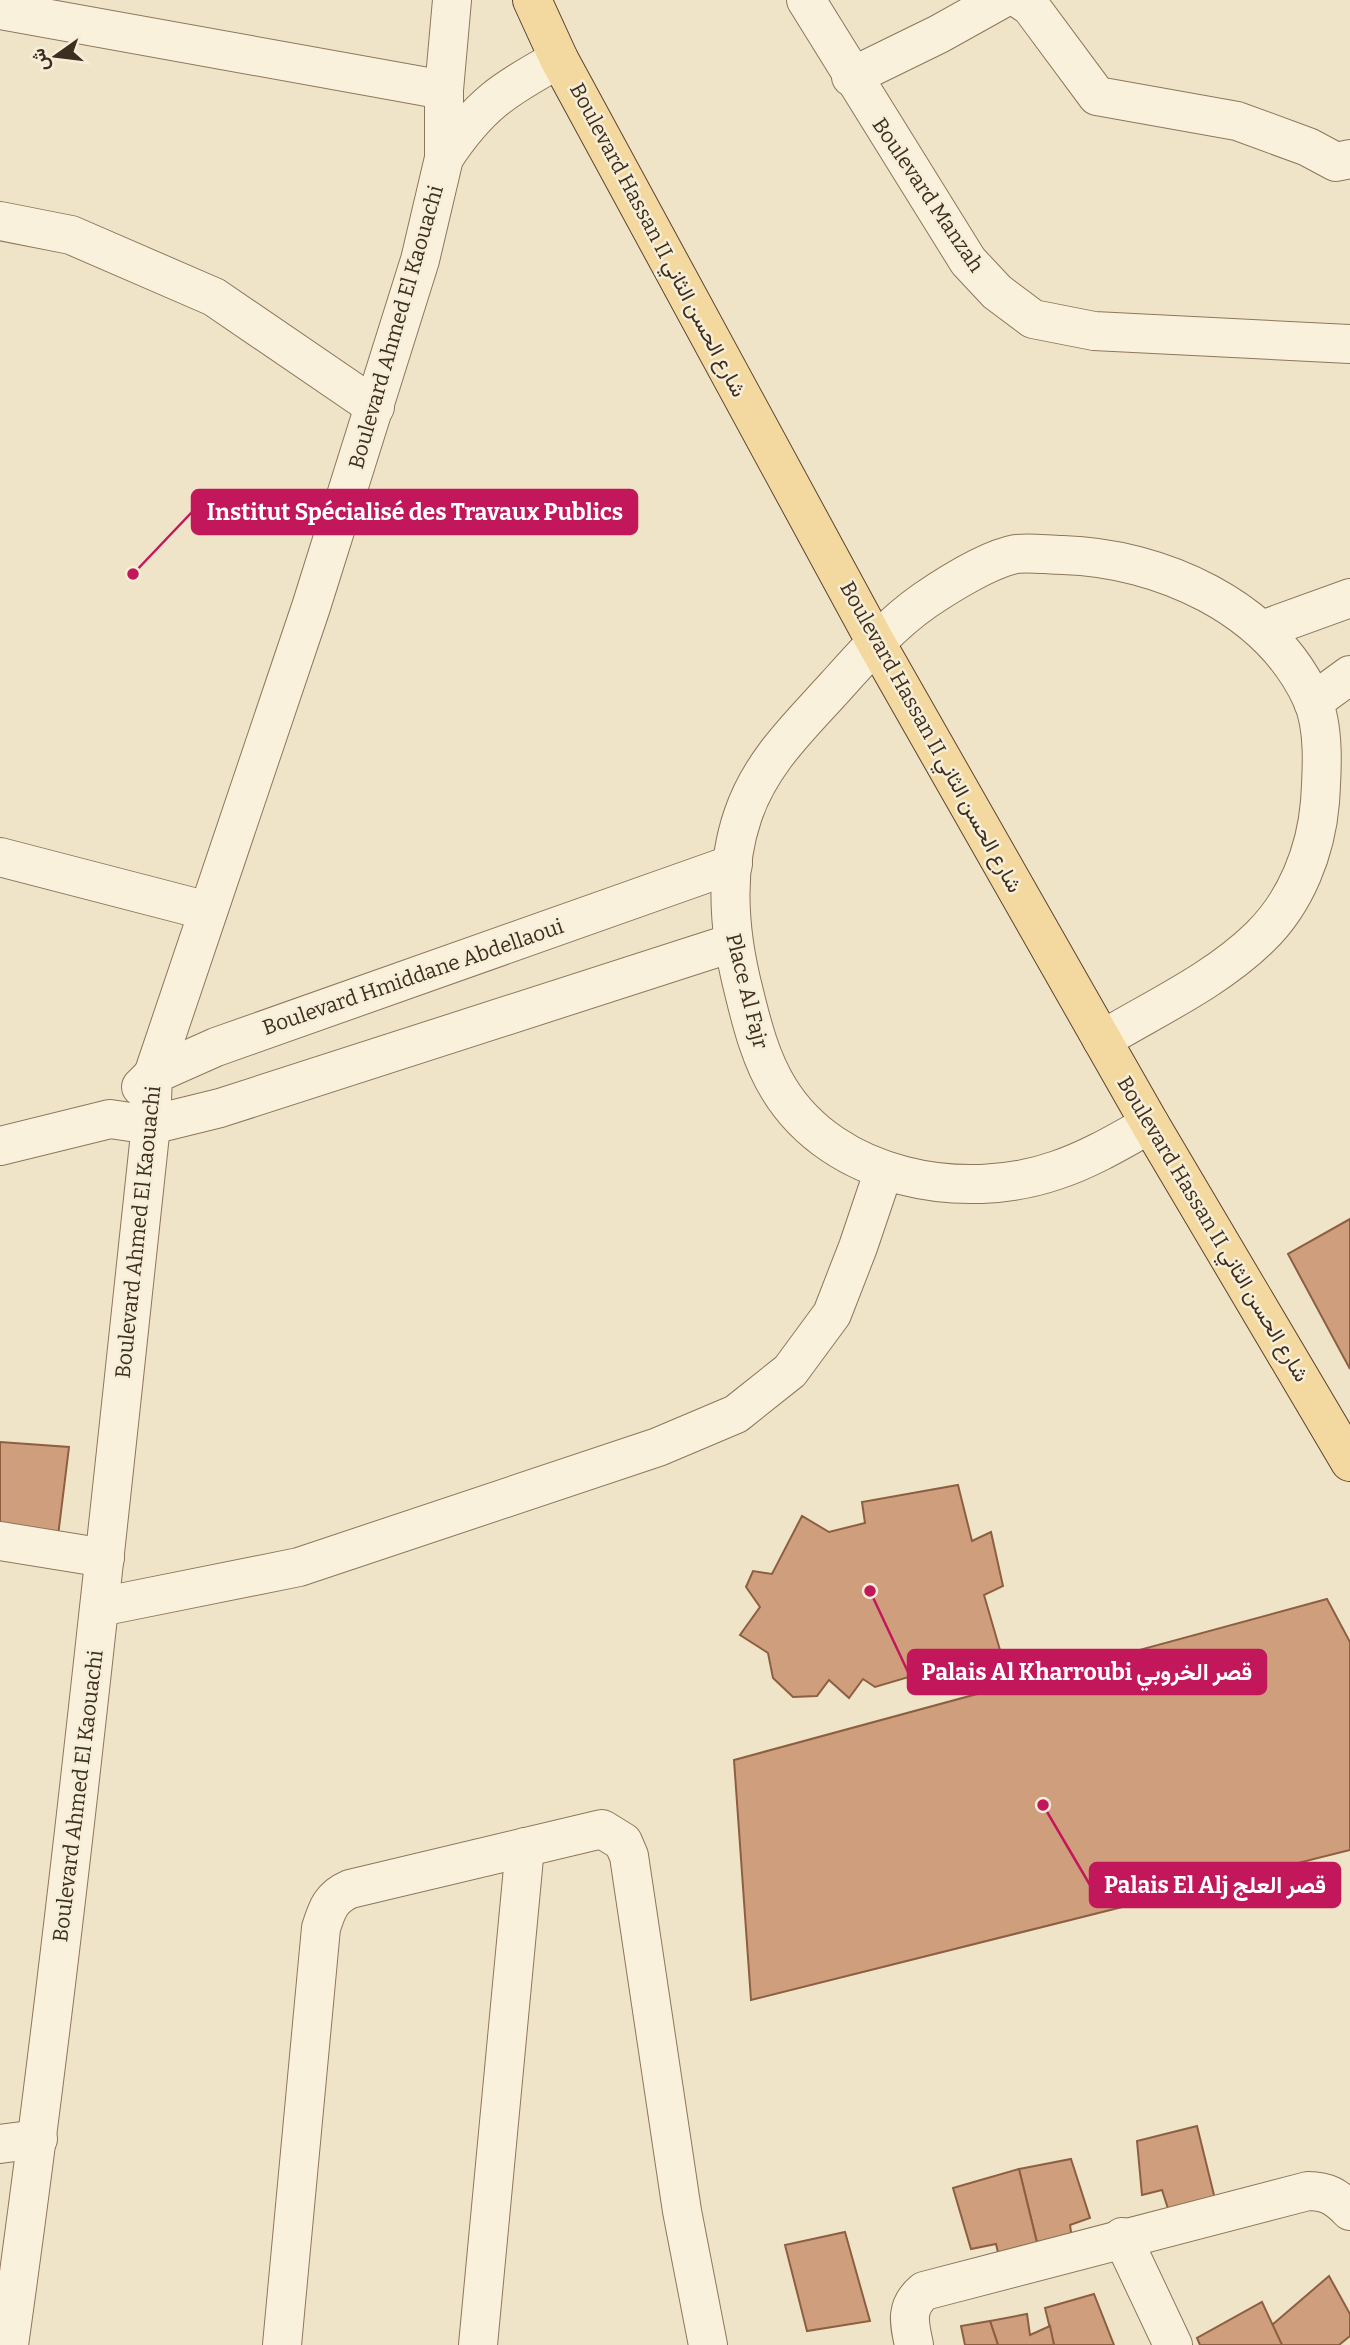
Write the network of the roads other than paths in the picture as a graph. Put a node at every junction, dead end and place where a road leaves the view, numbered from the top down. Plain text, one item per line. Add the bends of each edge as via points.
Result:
1 (452, 0) edge
2 (532, 0) edge
3 (806, 0) edge
4 (1000, 0) edge
5 (1021, 0) edge
6 (0, 10) edge
7 (559, 59) junction
8 (851, 78) junction
9 (443, 90) junction
10 (444, 158) junction
11 (1345, 169) edge
12 (0, 221) edge
13 (1350, 344) edge
14 (375, 407) junction
15 (1350, 598) edge
16 (1262, 630) junction
17 (876, 641) junction
18 (1350, 675) edge
19 (1313, 702) junction
20 (0, 857) edge
21 (733, 864) junction
22 (208, 911) junction
23 (732, 943) junction
24 (1102, 1040) junction
25 (153, 1075) junction
26 (110, 1119) junction
27 (1150, 1124) junction
28 (151, 1125) junction
29 (0, 1146) edge
30 (884, 1170) junction
31 (1350, 1462) edge
32 (0, 1541) edge
33 (105, 1558) junction
34 (100, 1607) junction
35 (525, 1847) junction
36 (38, 2139) junction
37 (0, 2144) edge
38 (1350, 2211) edge
39 (1122, 2237) junction
40 (9, 2345) edge
41 (282, 2345) edge
42 (478, 2345) edge
43 (708, 2345) edge
44 (914, 2345) edge
45 (1173, 2345) edge

1 - 9 street, Boulevard Ahmed El Kaouachi
2 - 7 main road, Boulevard Hassan II شارع الحسن الثاني
3 - 8 street, Boulevard Manzah
4 - 8 street
5 - 11 street via 1097,96 1237,121 1308,147
6 - 9 street
7 - 10 street, Boulevard Ahmed El Kaouachi via 485,104
7 - 17 main road, Boulevard Hassan II شارع الحسن الثاني
8 - 13 street, Boulevard Manzah via 968,261 997,292 1033,319 1094,331
9 - 10 street, Boulevard Ahmed El Kaouachi
10 - 14 street, Boulevard Ahmed El Kaouachi via 421,260
12 - 14 street via 71,235 214,297
14 - 22 street, Boulevard Ahmed El Kaouachi
15 - 16 street
16 - 17 street, Place Al Fajr via 1213,597 1154,571 1099,558 1017,554 989,564 925,600
16 - 19 street, Place Al Fajr via 1285,652
17 - 21 street, Place Al Fajr via 770,761 743,813
17 - 24 main road, Boulevard Hassan II شارع الحسن الثاني
18 - 19 street
19 - 24 street, Place Al Fajr via 1320,752 1318,822 1304,869 1288,901 1261,936 1205,981
20 - 22 street
21 - 23 street, Place Al Fajr
21 - 25 street, Boulevard Hmiddane Abdellaoui via 216,1047
22 - 25 street, Boulevard Ahmed El Kaouachi
23 - 28 street via 220,1108
23 - 30 street, Place Al Fajr via 756,1037 779,1091 819,1136
24 - 27 main road, Boulevard Hassan II شارع الحسن الثاني
25 - 26 street, Boulevard Hmiddane Abdellaoui
25 - 28 street, Boulevard Ahmed El Kaouachi
26 - 28 street
26 - 29 street
27 - 30 street, Place Al Fajr via 1056,1171 1003,1183 950,1184
27 - 31 main road, Boulevard Hassan II شارع الحسن الثاني
28 - 33 street, Boulevard Ahmed El Kaouachi
30 - 34 street via 832,1314 790,1371 736,1414 658,1447 299,1567
32 - 33 street
33 - 34 street, Boulevard Ahmed El Kaouachi
34 - 36 street, Boulevard Ahmed El Kaouachi
35 - 41 street via 349,1889 328,1906 321,1928
35 - 42 street
35 - 43 street via 602,1829 623,1842 629,1856 682,2211
36 - 37 street
36 - 40 street, Boulevard Ahmed El Kaouachi
38 - 39 street via 1337,2197 1308,2191
39 - 44 street via 924,2291 909,2310
39 - 45 street

